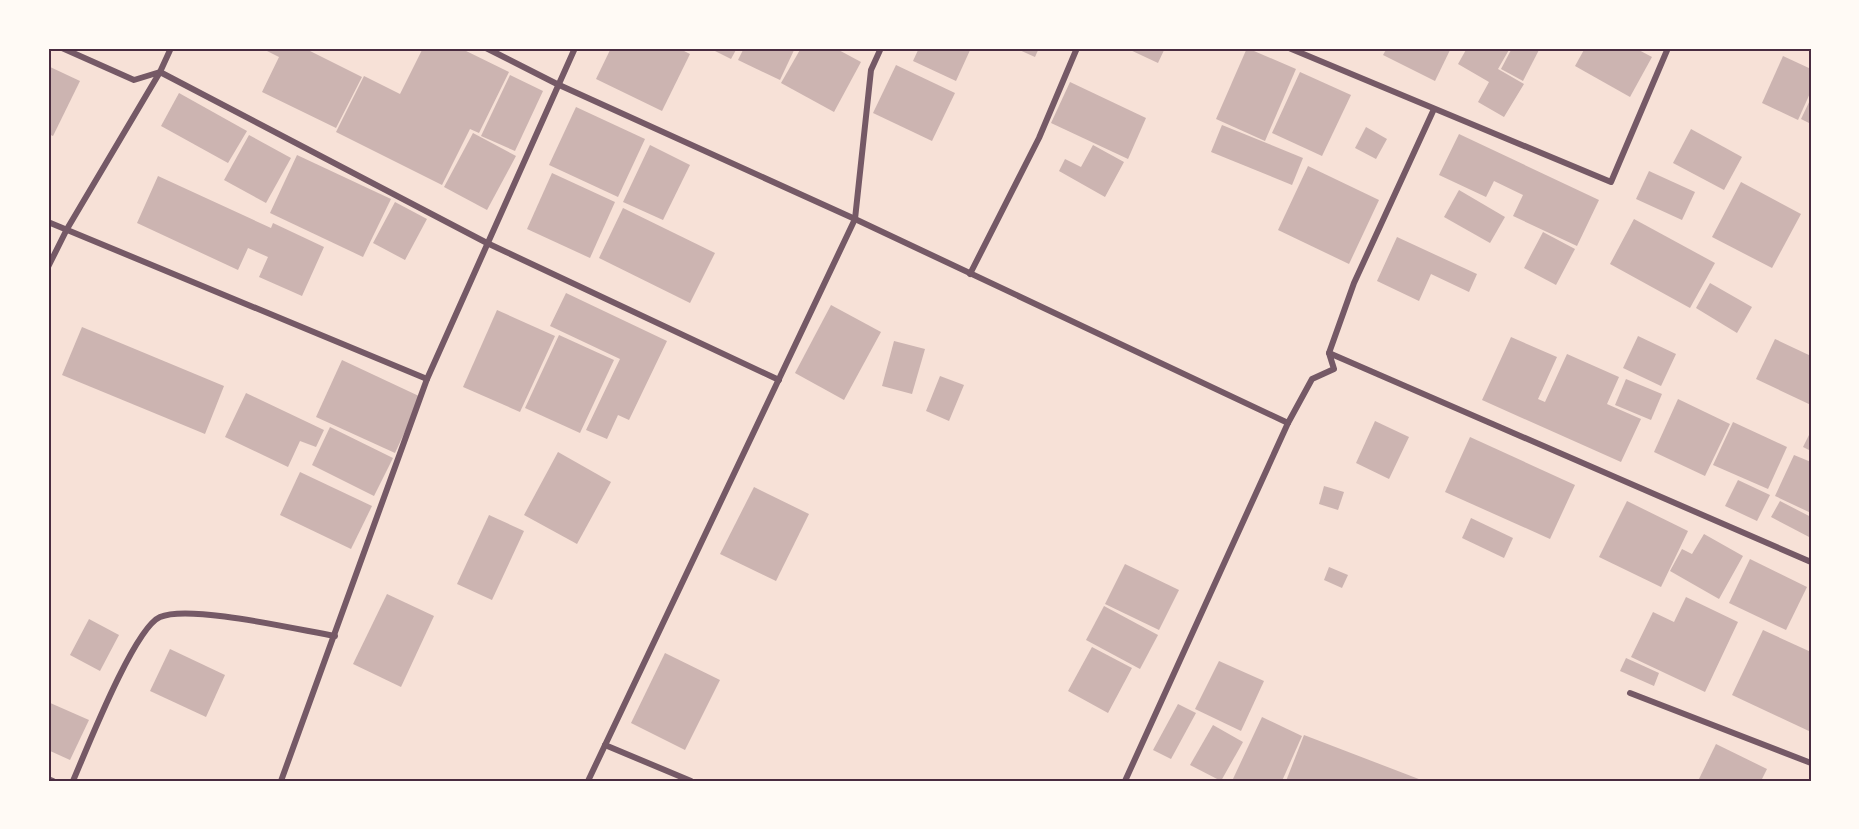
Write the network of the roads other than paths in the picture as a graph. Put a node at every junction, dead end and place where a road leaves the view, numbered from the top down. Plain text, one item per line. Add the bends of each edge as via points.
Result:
1 (62, 48) edge
2 (171, 48) edge
3 (486, 48) edge
4 (575, 48) edge
5 (881, 48) edge
6 (1077, 48) edge
7 (1289, 48) edge
8 (1668, 48) edge
9 (160, 72) junction
10 (557, 84) junction
11 (1434, 109) junction
12 (855, 219) junction
13 (48, 222) edge
14 (67, 229) junction
15 (487, 243) junction
16 (48, 267) edge
17 (970, 274) junction
18 (1329, 352) junction
19 (427, 379) junction
20 (779, 380) junction
21 (1287, 423) junction
22 (1811, 562) edge
23 (335, 636) junction
24 (1630, 693) dead end
25 (606, 745) junction
26 (1811, 764) edge
27 (48, 779) edge
28 (53, 781) edge
29 (73, 781) edge
30 (281, 781) edge
31 (588, 781) edge
32 (691, 781) edge
33 (1125, 781) edge

1 - 9 street via 134,80
2 - 9 street
3 - 10 street
4 - 10 street
5 - 12 street via 871,70
6 - 17 street via 1039,138
7 - 11 street
8 - 11 street via 1611,182
9 - 14 street
9 - 15 street
10 - 12 street
10 - 15 street
11 - 18 street via 1354,283
12 - 17 street
12 - 20 street
13 - 14 street
14 - 16 street
14 - 19 street
15 - 19 street
15 - 20 street
17 - 21 street
18 - 21 street via 1334,369 1312,379
18 - 22 street
19 - 23 street
20 - 25 street
21 - 33 street
23 - 29 street via 200,613 175,612 157,618 142,636 102,712
23 - 30 street
24 - 26 street
25 - 31 street
25 - 32 street
27 - 28 street

